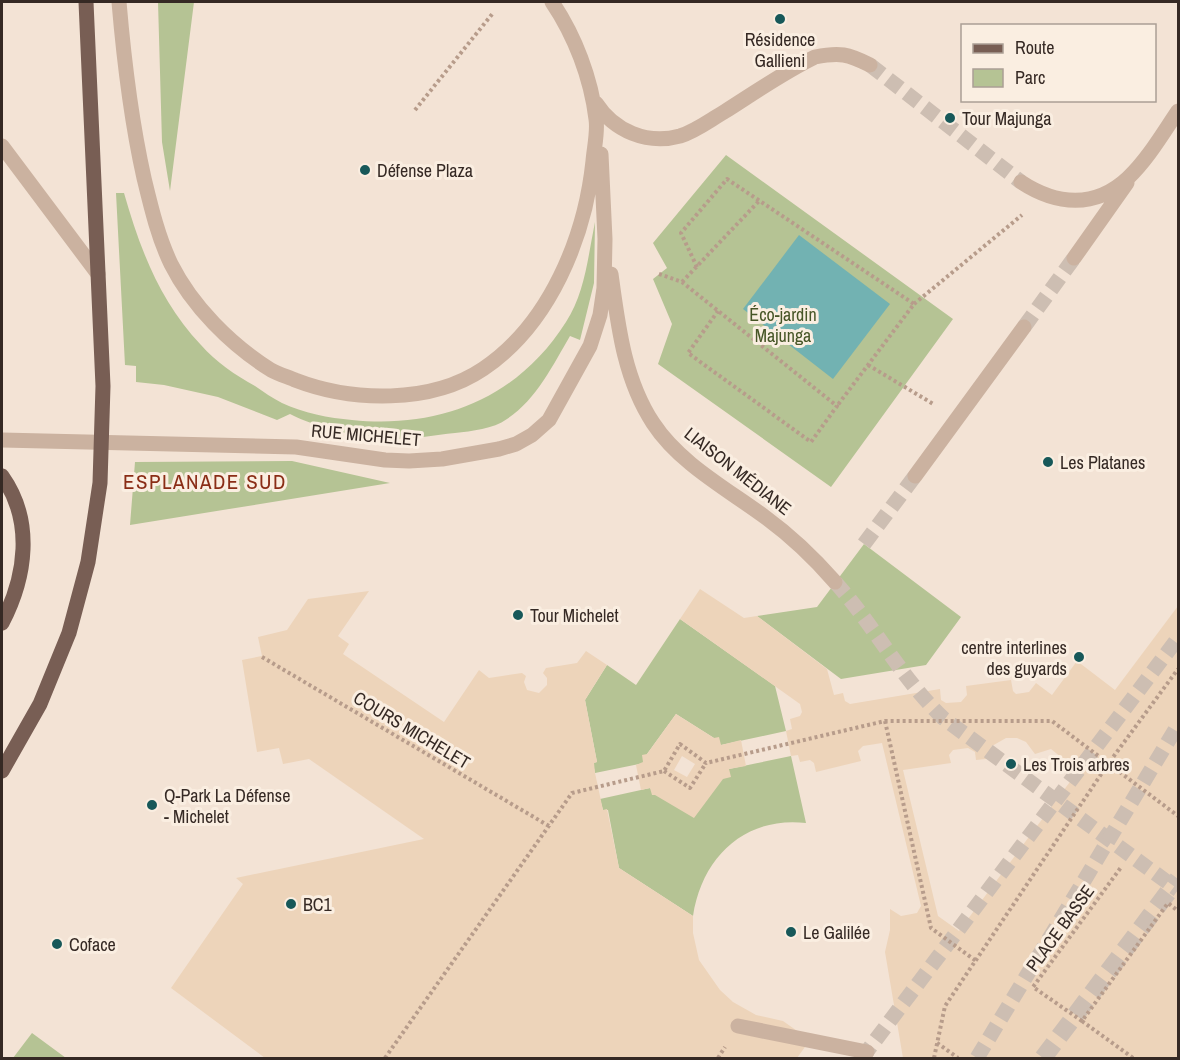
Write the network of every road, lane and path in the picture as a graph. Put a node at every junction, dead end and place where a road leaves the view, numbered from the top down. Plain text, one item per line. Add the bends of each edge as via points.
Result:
1 (86, 2) edge
2 (119, 2) edge
3 (552, 2) edge
4 (493, 13) dead end
5 (870, 66) tunnel mouth
6 (590, 89) junction
7 (416, 110) dead end
8 (1179, 111) edge
9 (597, 121) junction
10 (2, 146) edge
11 (1137, 169) junction
12 (1022, 182) tunnel mouth
13 (759, 201) junction
14 (1027, 211) dead end
15 (605, 239) junction
16 (1074, 258) tunnel mouth
17 (697, 267) junction
18 (98, 274) junction
19 (660, 274) dead end
20 (682, 282) junction
21 (914, 304) junction
22 (718, 311) junction
23 (1024, 327) tunnel mouth
24 (868, 365) junction
25 (837, 406) junction
26 (957, 418) junction
27 (2, 440) edge
28 (2, 476) edge
29 (915, 476) tunnel mouth
30 (835, 582) tunnel mouth
31 (2, 623) edge
32 (262, 657) dead end
33 (1179, 669) edge
34 (885, 721) junction
35 (706, 763) junction
36 (1108, 764) junction
37 (2, 771) edge
38 (664, 771) junction
39 (1179, 816) edge
40 (549, 826) junction
41 (1122, 866) dead end
42 (1179, 911) edge
43 (976, 961) junction
44 (1082, 1021) junction
45 (738, 1026) dead end
46 (937, 1043) junction
47 (867, 1052) dead end
48 (385, 1059) edge
49 (934, 1059) edge
50 (958, 1059) edge
51 (1133, 1059) edge

1 - 18 main road
2 - 9 street via 136,142 152,211 171,264 212,321 236,344 273,371 344,393 421,393 458,383 511,347 553,290 574,247 588,198
3 - 6 street via 576,46
4 - 7 path
5 - 6 street via 850,55 815,57 695,130 669,138 646,137 616,126 605,116
6 - 9 street
8 - 11 street
9 - 15 street, RUE MICHELET
10 - 18 street
11 - 12 street via 1112,190 1080,201 1050,198
11 - 16 street
13 - 17 path
13 - 17 path via 727,179 681,233
13 - 21 path
14 - 21 path
15 - 27 street, RUE MICHELET via 604,288 590,346 549,420 516,444 466,456 410,461 296,447
15 - 30 street, LIAISON MÉDIANE via 619,332 638,395 653,424 694,466 790,536
17 - 20 path
18 - 37 main road via 103,386 100,483 88,562 69,633 40,704
19 - 20 path
20 - 22 path
21 - 24 path
22 - 25 path
22 - 25 path via 688,353 811,442
23 - 26 street
24 - 25 path
24 - 26 path
26 - 29 street
28 - 31 main road via 15,500 24,542 18,584
32 - 40 path, COURS MICHELET
33 - 36 path
34 - 35 path
34 - 36 path via 1052,721
34 - 43 path via 931,928
35 - 38 path via 690,788
35 - 38 path via 680,744
36 - 39 path
36 - 43 path
38 - 40 path via 572,793
40 - 48 path
41 - 44 path, PLACE BASSE via 1033,987
42 - 44 path via 1168,903
43 - 46 path via 945,1006
44 - 51 path, PLACE BASSE
45 - 47 street
46 - 49 path
46 - 50 path

